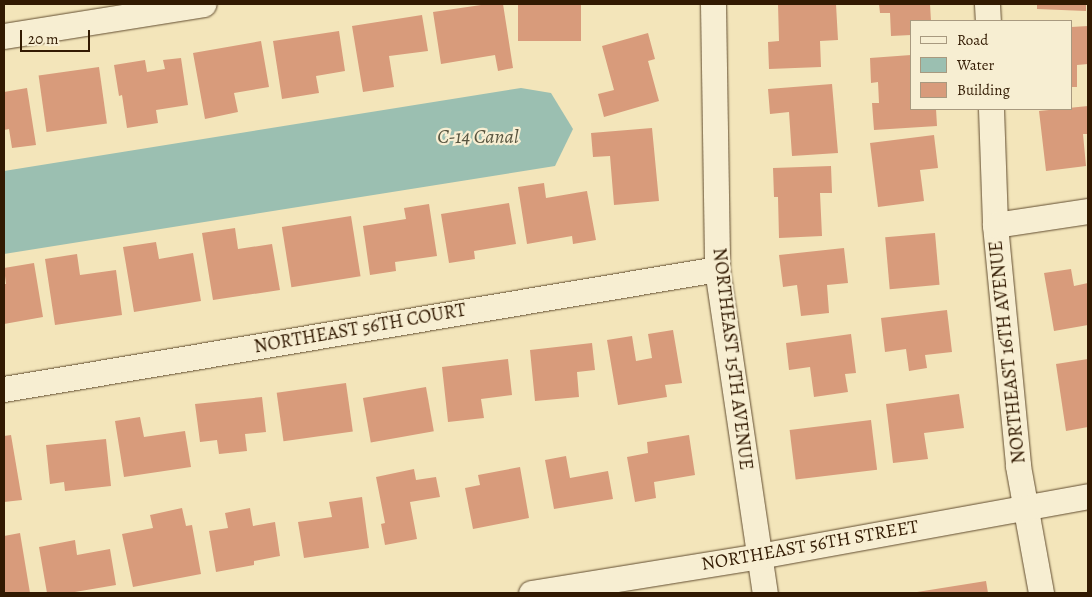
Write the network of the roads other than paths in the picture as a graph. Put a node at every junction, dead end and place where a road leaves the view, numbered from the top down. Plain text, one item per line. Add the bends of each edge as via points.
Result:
1 (203, 4) edge
2 (713, 4) edge
3 (987, 4) edge
4 (988, 20) edge
5 (4, 36) edge
6 (991, 110) edge
7 (1088, 211) edge
8 (995, 224) junction
9 (717, 269) junction
10 (4, 389) edge
11 (1088, 496) edge
12 (1026, 507) junction
13 (759, 556) junction
14 (531, 593) edge
15 (765, 593) edge
16 (1041, 593) edge

1 - 5 street
2 - 9 street, NORTHEAST 15TH AVENUE
3 - 4 street
6 - 8 street, NORTHEAST 16TH AVENUE
7 - 8 street
8 - 12 street, NORTHEAST 16TH AVENUE via 1018,466
9 - 10 street, NORTHEAST 56TH COURT
9 - 13 street, NORTHEAST 15TH AVENUE
11 - 12 street, NORTHEAST 56TH STREET
12 - 13 street, NORTHEAST 56TH STREET
12 - 16 street, NORTHEAST 16TH AVENUE
13 - 14 street, NORTHEAST 56TH STREET
13 - 15 street, NORTHEAST 15TH AVENUE

